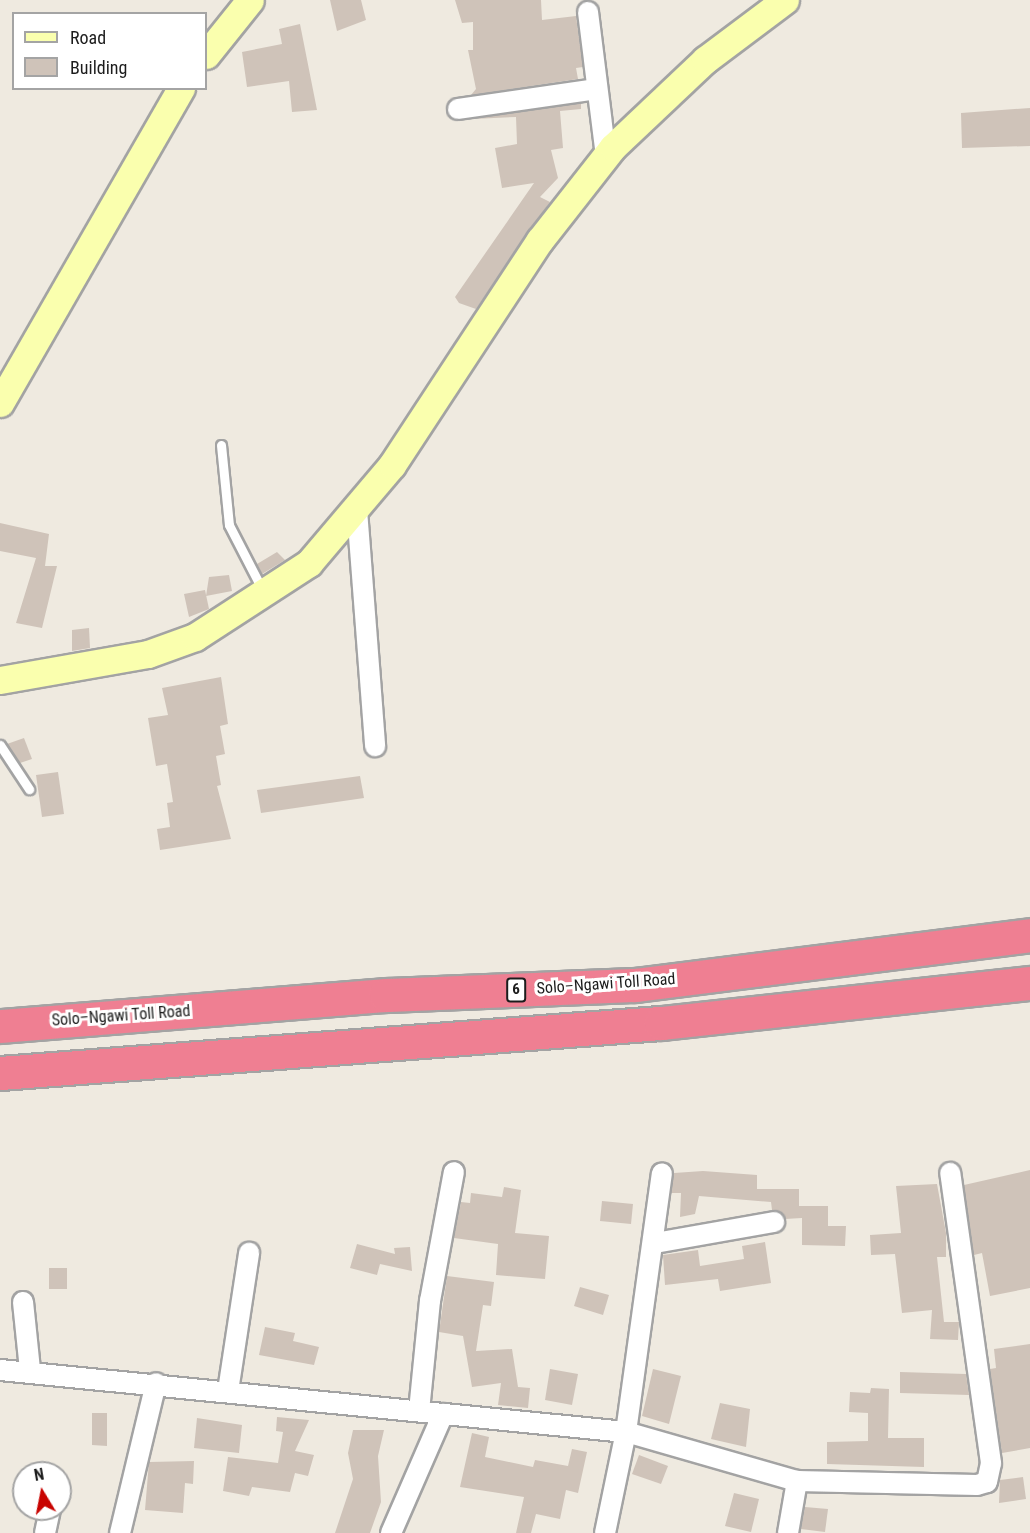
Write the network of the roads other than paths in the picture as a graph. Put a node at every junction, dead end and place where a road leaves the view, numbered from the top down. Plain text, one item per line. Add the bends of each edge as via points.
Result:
1 (785, 0) edge
2 (242, 2) edge
3 (588, 12) dead end
4 (207, 54) edge
5 (596, 89) junction
6 (180, 90) edge
7 (458, 109) dead end
8 (606, 156) junction
9 (0, 403) edge
10 (221, 445) dead end
11 (357, 510) junction
12 (265, 594) junction
13 (0, 680) edge
14 (0, 745) edge
15 (375, 746) dead end
16 (29, 789) dead end
17 (1030, 935) edge
18 (1030, 983) edge
19 (0, 1026) edge
20 (0, 1073) edge
21 (454, 1172) dead end
22 (662, 1173) dead end
23 (950, 1173) dead end
24 (774, 1222) dead end
25 (655, 1243) junction
26 (249, 1253) dead end
27 (23, 1302) dead end
28 (0, 1370) edge
29 (30, 1370) junction
30 (156, 1383) junction
31 (228, 1391) junction
32 (419, 1411) junction
33 (443, 1414) junction
34 (626, 1432) junction
35 (796, 1481) junction
36 (120, 1533) edge
37 (391, 1533) edge
38 (605, 1533) edge
39 (788, 1533) edge

1 - 8 street via 705,60
2 - 4 street
3 - 5 street
5 - 7 street
5 - 8 street
6 - 9 street
8 - 11 street via 540,240
10 - 12 lane via 229,525
11 - 12 street via 309,563
11 - 15 street
12 - 13 street via 195,637 148,654
14 - 16 lane
17 - 19 highway, Solo–Ngawi Toll Road / 6 via 635,985 386,995
18 - 20 highway via 639,1025
21 - 32 street via 430,1302
22 - 25 street
23 - 35 street via 991,1474 987,1482 954,1486
24 - 25 street
25 - 34 street
26 - 31 street
27 - 29 street
28 - 29 street
29 - 30 street
30 - 31 street
30 - 36 street
31 - 32 street
32 - 33 street
33 - 34 street
33 - 37 street
34 - 35 street
34 - 38 street
35 - 39 street

